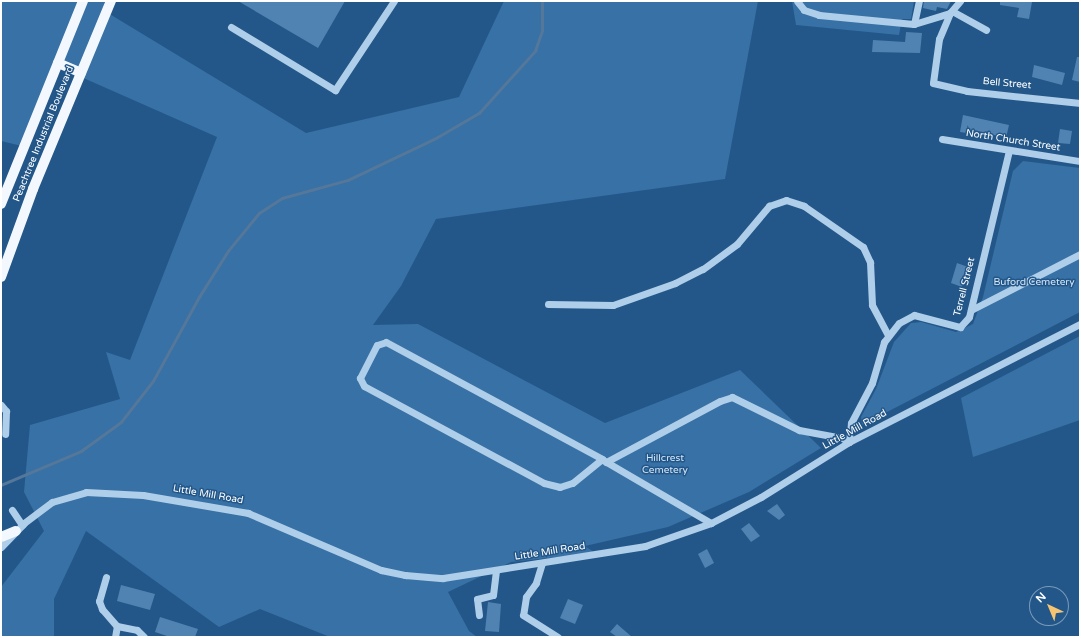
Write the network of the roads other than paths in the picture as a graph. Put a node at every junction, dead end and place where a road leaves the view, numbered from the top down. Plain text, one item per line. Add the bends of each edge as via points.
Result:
1 (83, 1) edge
2 (111, 1) edge
3 (394, 1) edge
4 (797, 1) edge
5 (919, 1) edge
6 (960, 1) edge
7 (951, 12) junction
8 (914, 24) junction
9 (231, 28) dead end
10 (986, 30) dead end
11 (58, 63) junction
12 (81, 73) junction
13 (1080, 103) edge
14 (942, 139) dead end
15 (1009, 151) junction
16 (1080, 161) edge
17 (1, 204) edge
18 (1080, 254) edge
19 (1, 277) edge
20 (548, 304) dead end
21 (971, 310) junction
22 (1080, 324) edge
23 (888, 336) junction
24 (1, 405) edge
25 (5, 434) dead end
26 (849, 442) junction
27 (604, 460) junction
28 (12, 510) dead end
29 (711, 523) junction
30 (19, 528) junction
31 (1, 536) edge
32 (1, 547) edge
33 (542, 563) junction
34 (496, 571) junction
35 (106, 577) dead end
36 (479, 615) dead end
37 (117, 626) junction
38 (115, 637) edge
39 (144, 637) edge
40 (558, 637) edge

1 - 11 main road, Peachtree Industrial Boulevard
2 - 12 main road, Peachtree Industrial Boulevard
3 - 9 street via 335,90
4 - 8 street via 804,10 819,15
5 - 8 street
6 - 7 street
7 - 8 street
7 - 10 street
7 - 13 street, Bell Street via 939,39 933,83 967,91
11 - 12 main road
11 - 17 main road, Peachtree Industrial Boulevard
12 - 19 main road, Peachtree Industrial Boulevard
14 - 15 street, North Church Street
15 - 16 street, North Church Street
15 - 21 street, Terrell Street
18 - 21 street
20 - 23 street via 613,305 675,283 704,269 737,244 770,206 786,200 824,218 863,247 870,262 872,305
21 - 23 street, Terrell Street via 966,323 960,327 914,315 899,323
22 - 26 street, Little Mill Road
23 - 26 street, Terrell Street via 872,383 851,423
24 - 25 street via 6,411
26 - 27 street via 842,438 799,430 732,397
26 - 29 street, Little Mill Road via 761,498
27 - 27 street via 386,342 377,345 360,378 364,386 544,483 560,487 572,483
27 - 29 street
28 - 30 street
29 - 33 street, Little Mill Road via 644,546
30 - 31 main road
30 - 32 street, Little Mill Road
30 - 34 street, Little Mill Road via 52,502 86,492 143,495 248,513 381,570 443,578
33 - 34 street, Little Mill Road
33 - 40 street via 536,584 526,597 523,615
34 - 36 street via 493,594 477,599
35 - 37 street via 99,601 110,620
37 - 38 street
37 - 39 street via 137,630

